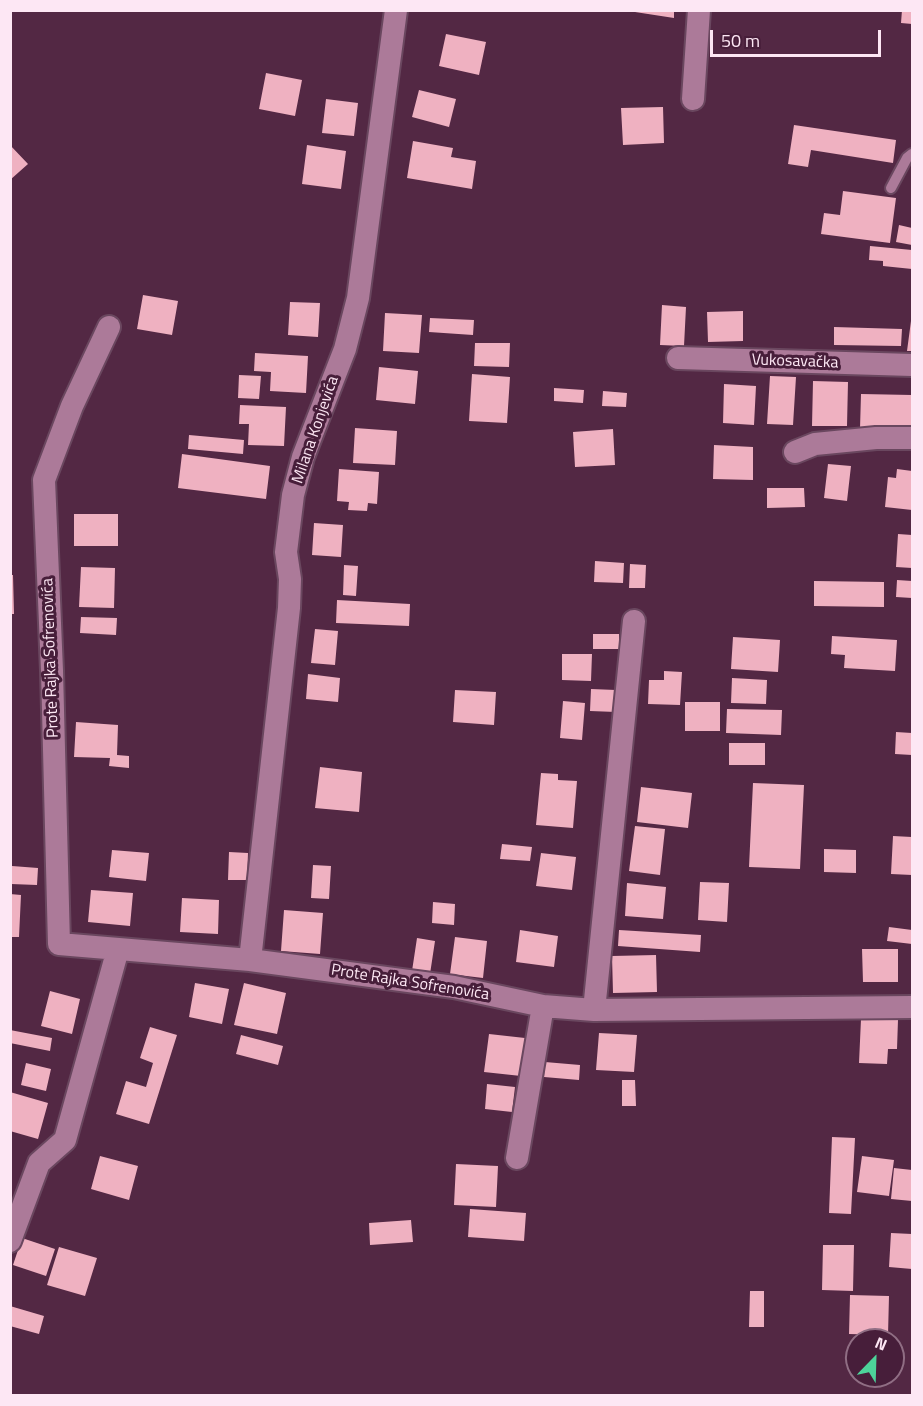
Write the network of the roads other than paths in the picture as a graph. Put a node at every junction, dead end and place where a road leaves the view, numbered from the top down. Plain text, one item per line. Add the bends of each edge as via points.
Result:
1 (396, 10) edge
2 (699, 10) edge
3 (693, 99) dead end
4 (912, 154) edge
5 (891, 188) dead end
6 (109, 327) dead end
7 (678, 358) dead end
8 (912, 365) edge
9 (912, 438) edge
10 (795, 452) dead end
11 (634, 621) dead end
12 (118, 949) junction
13 (250, 960) junction
14 (543, 1006) junction
15 (912, 1007) edge
16 (594, 1010) junction
17 (517, 1158) dead end
18 (10, 1241) edge

1 - 13 street, Milana Konjevića via 358,298 345,349 293,495 286,552 289,608
2 - 3 street
4 - 5 lane
6 - 12 street, Prote Rajka Sofrenovića via 72,406 44,480 59,944
7 - 8 street, Vukosavačka
9 - 10 street via 815,444
11 - 16 street
12 - 13 street, Prote Rajka Sofrenovića
12 - 18 street via 65,1140 39,1164
13 - 14 street, Prote Rajka Sofrenovića via 454,987
14 - 16 street, Prote Rajka Sofrenovića
14 - 17 street
15 - 16 street, Prote Rajka Sofrenovića

